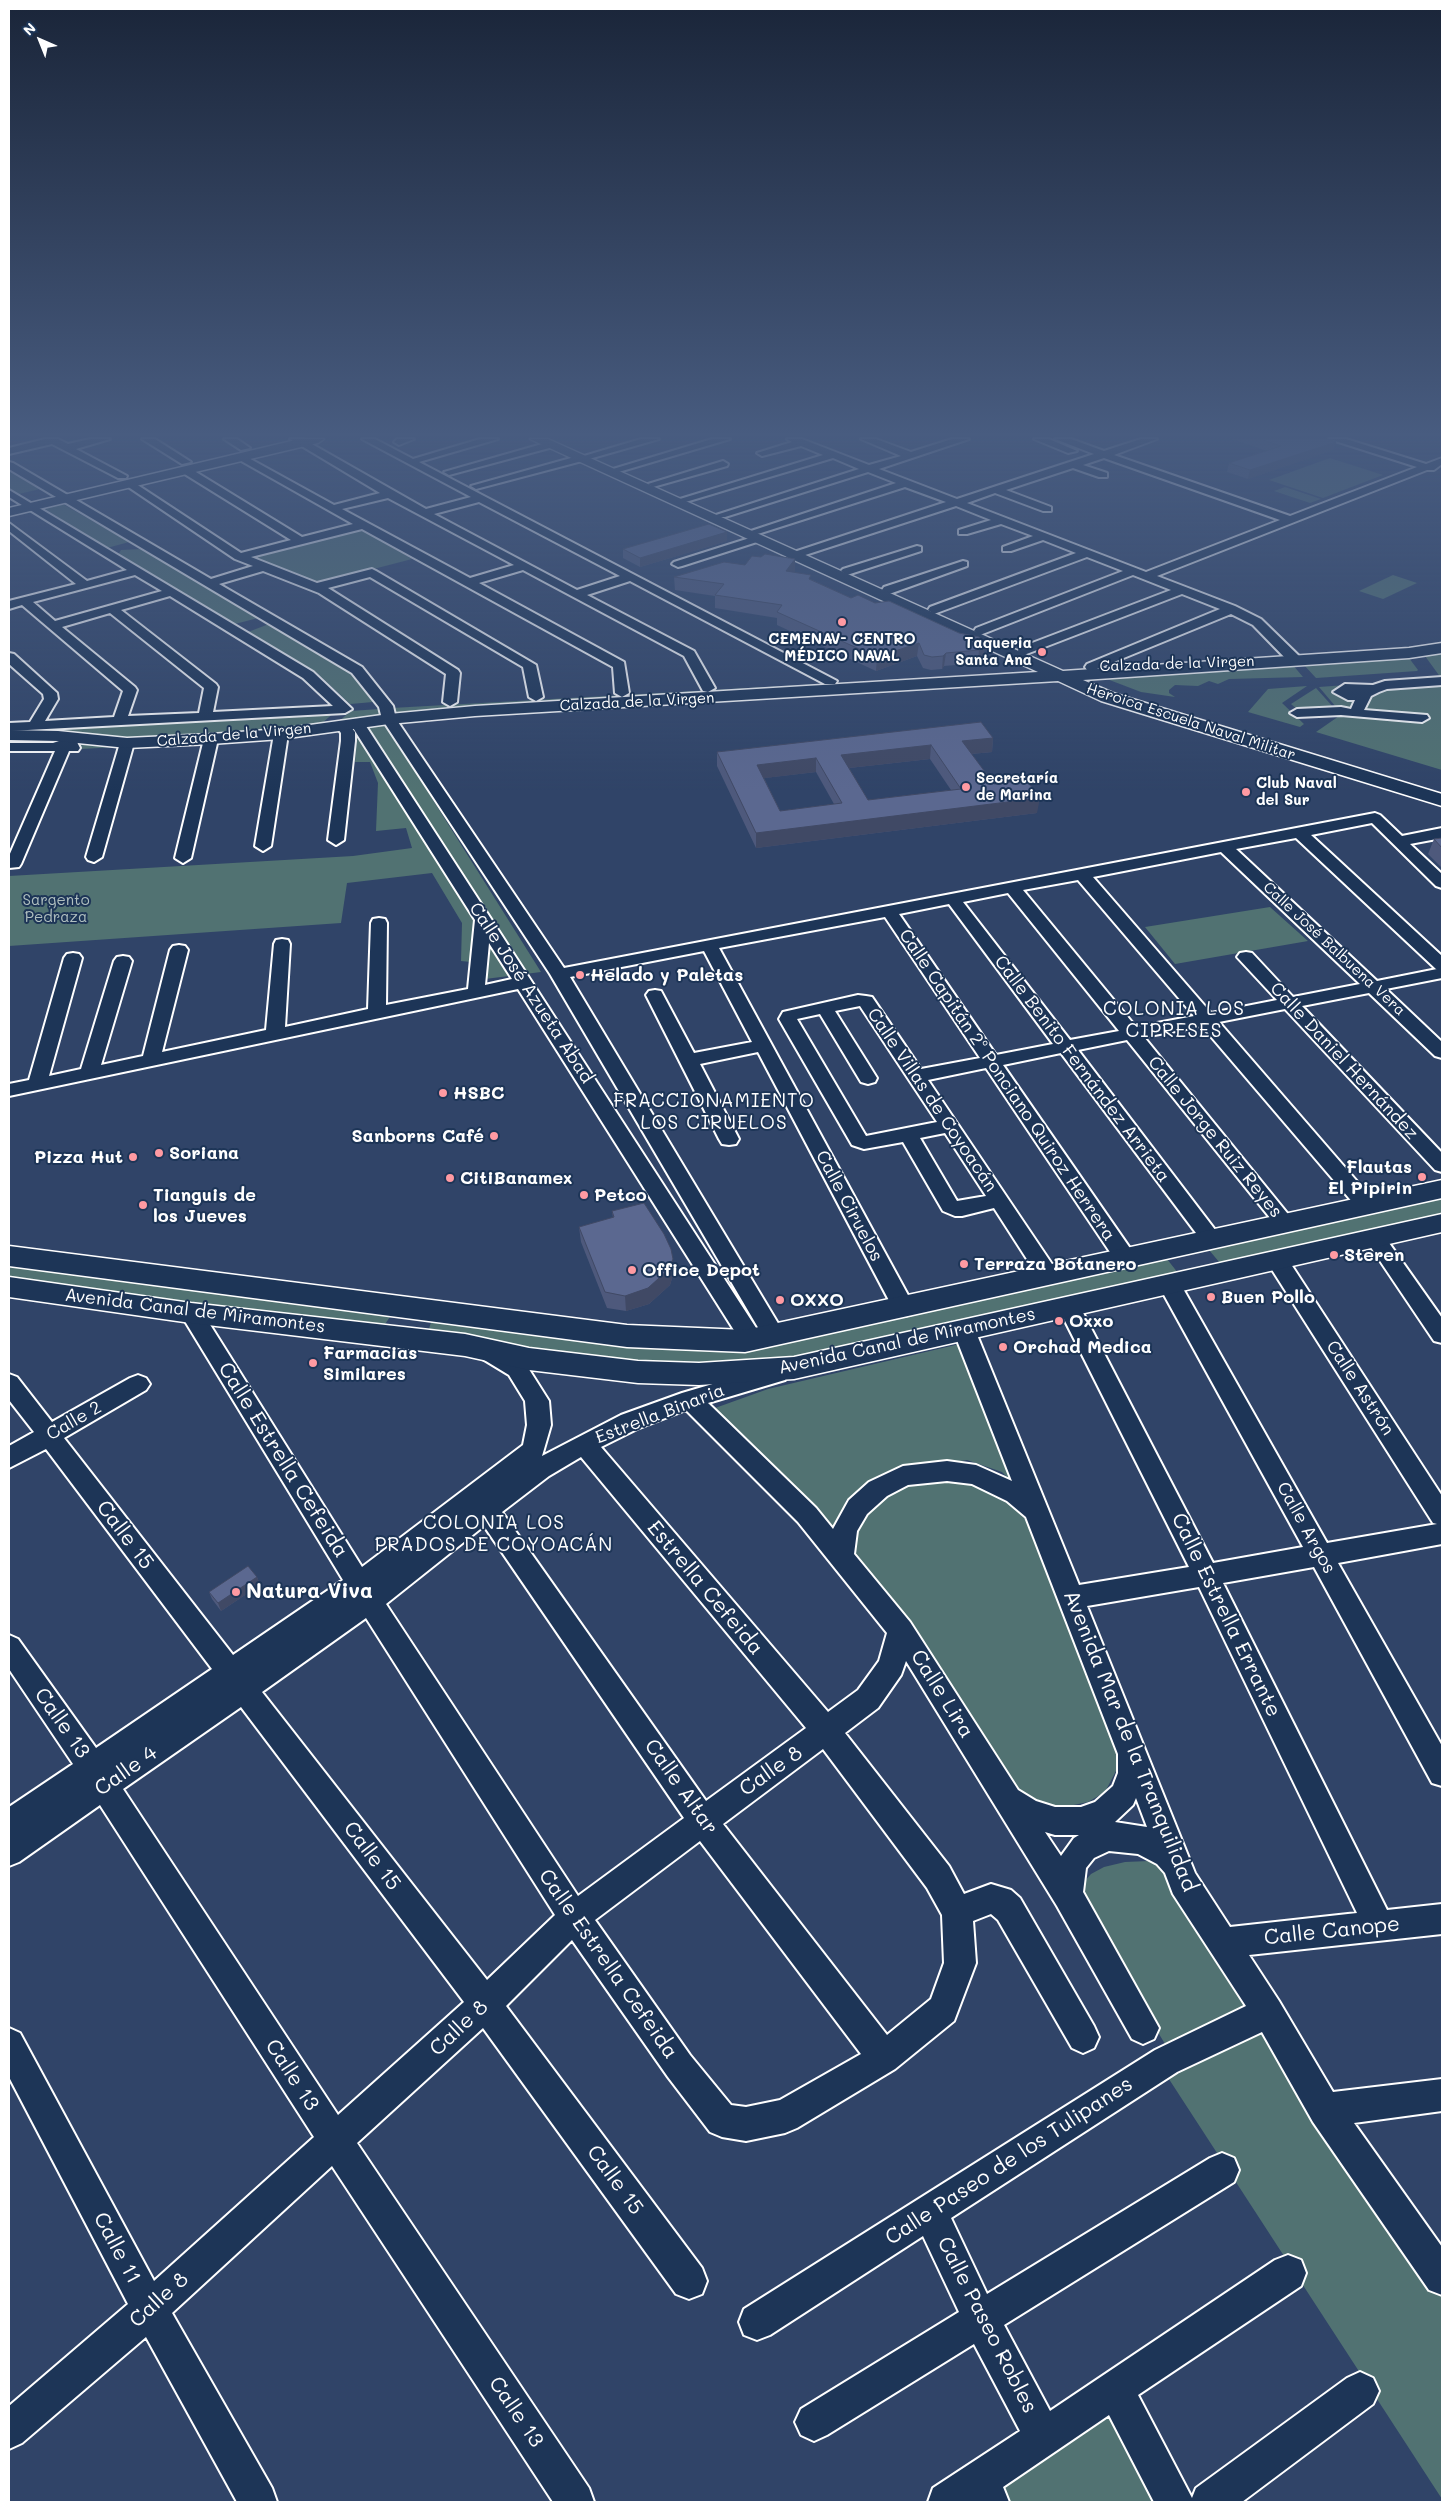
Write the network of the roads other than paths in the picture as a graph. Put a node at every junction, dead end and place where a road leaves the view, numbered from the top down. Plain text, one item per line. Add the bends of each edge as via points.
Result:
1 (48, 556) edge
2 (113, 556) edge
3 (165, 556) edge
4 (242, 556) edge
5 (418, 556) edge
6 (505, 556) edge
7 (589, 556) edge
8 (699, 556) edge
9 (804, 556) edge
10 (807, 556) edge
11 (894, 556) edge
12 (1079, 556) edge
13 (1096, 556) edge
14 (1188, 556) edge
15 (239, 557) joint
16 (678, 564) dead end
17 (963, 564) dead end
18 (523, 566) junction
19 (263, 567) junction
20 (136, 571) junction
21 (847, 571) junction
22 (1140, 573) junction
23 (630, 577) junction
24 (210, 583) junction
25 (467, 583) junction
26 (85, 585) junction
27 (317, 587) junction
28 (888, 590) junction
29 (1182, 590) junction
30 (173, 592) junction
31 (576, 594) junction
32 (24, 601) junction
33 (9, 605) edge
34 (112, 609) junction
35 (1231, 609) junction
36 (934, 610) junction
37 (255, 620) junction
38 (223, 624) junction
39 (54, 625) junction
40 (980, 631) junction
41 (1442, 648) edge
42 (1019, 654) junction
43 (9, 658) edge
44 (1294, 659) junction
45 (1042, 670) junction
46 (994, 672) junction
47 (1074, 672) junction
48 (830, 681) junction
49 (1442, 681) edge
50 (708, 688) junction
51 (622, 693) junction
52 (536, 698) junction
53 (450, 702) junction
54 (388, 712) junction
55 (1298, 713) dead end
56 (1356, 714) junction
57 (205, 716) junction
58 (1422, 718) dead end
59 (120, 720) junction
60 (342, 721) junction
61 (36, 724) junction
62 (9, 727) edge
63 (281, 734) junction
64 (9, 735) edge
65 (211, 739) junction
66 (127, 743) junction
67 (9, 747) edge
68 (1312, 756) junction
69 (1442, 788) edge
70 (1442, 800) edge
71 (1298, 832) junction
72 (1442, 832) edge
73 (336, 840) dead end
74 (1400, 841) junction
75 (262, 846) dead end
76 (1225, 847) junction
77 (94, 858) dead end
78 (183, 858) dead end
79 (13, 864) dead end
80 (1082, 874) junction
81 (1442, 883) edge
82 (1012, 887) junction
83 (953, 899) junction
84 (889, 911) junction
85 (483, 918) junction
86 (379, 923) dead end
87 (282, 944) dead end
88 (708, 946) junction
89 (179, 950) dead end
90 (1246, 957) dead end
91 (73, 958) dead end
92 (122, 961) dead end
93 (1442, 965) edge
94 (1442, 973) edge
95 (559, 974) junction
96 (524, 982) junction
97 (1373, 987) junction
98 (476, 992) junction
99 (655, 995) dead end
100 (1289, 1003) junction
101 (824, 1007) junction
102 (377, 1013) junction
103 (1206, 1020) junction
104 (592, 1032) junction
105 (1131, 1034) junction
106 (275, 1035) junction
107 (561, 1040) junction
108 (762, 1046) junction
109 (1066, 1047) junction
110 (1442, 1052) edge
111 (151, 1060) junction
112 (689, 1060) junction
113 (993, 1062) junction
114 (89, 1073) junction
115 (917, 1076) junction
116 (868, 1078) dead end
117 (622, 1083) junction
118 (37, 1084) junction
119 (9, 1090) edge
120 (593, 1091) junction
121 (950, 1126) junction
122 (908, 1136) junction
123 (729, 1139) dead end
124 (1442, 1165) edge
125 (1442, 1189) edge
126 (999, 1200) junction
127 (1367, 1206) junction
128 (1442, 1223) edge
129 (1286, 1224) junction
130 (1376, 1238) junction
131 (1206, 1241) junction
132 (1164, 1250) junction
133 (9, 1256) edge
134 (1126, 1259) junction
135 (1277, 1260) junction
136 (1224, 1272) junction
137 (1049, 1276) junction
138 (1174, 1283) junction
139 (9, 1287) edge
140 (394, 1306) junction
141 (1069, 1306) junction
142 (904, 1308) junction
143 (430, 1310) junction
144 (191, 1313) junction
145 (964, 1330) junction
146 (382, 1334) junction
147 (1442, 1335) edge
148 (763, 1338) junction
149 (417, 1339) junction
150 (465, 1345) junction
151 (794, 1368) junction
152 (9, 1383) edge
153 (138, 1384) dead end
154 (690, 1399) junction
155 (49, 1436) junction
156 (584, 1444) junction
157 (542, 1457) junction
158 (9, 1458) edge
159 (487, 1510) junction
160 (1038, 1513) junction
161 (1442, 1516) edge
162 (1442, 1534) edge
163 (1320, 1555) junction
164 (841, 1556) junction
165 (1206, 1575) junction
166 (365, 1592) junction
167 (1071, 1598) junction
168 (900, 1630) junction
169 (9, 1647) edge
170 (237, 1681) junction
171 (827, 1732) junction
172 (1132, 1748) junction
173 (1442, 1773) edge
174 (98, 1777) junction
175 (1005, 1797) junction
176 (702, 1820) junction
177 (9, 1824) edge
178 (9, 1852) edge
179 (1177, 1864) junction
180 (1068, 1895) junction
181 (957, 1912) junction
182 (574, 1917) junction
183 (1442, 1919) edge
184 (1379, 1926) junction
185 (1222, 1943) junction
186 (485, 2004) junction
187 (1268, 2012) junction
188 (1143, 2028) dead end
189 (1083, 2037) dead end
190 (9, 2044) edge
191 (884, 2058) junction
192 (1442, 2095) edge
193 (1326, 2110) junction
194 (335, 2140) junction
195 (1222, 2170) dead end
196 (930, 2212) junction
197 (1288, 2273) dead end
198 (1442, 2278) edge
199 (689, 2281) dead end
200 (150, 2309) junction
201 (980, 2318) junction
202 (756, 2322) dead end
203 (1115, 2389) junction
204 (1360, 2391) dead end
205 (814, 2422) dead end
206 (9, 2430) edge
207 (1044, 2437) junction
208 (985, 2491) edge
209 (258, 2502) edge
210 (576, 2502) edge
211 (947, 2502) edge
212 (1175, 2502) edge
213 (1210, 2502) edge

1 - 26 street
2 - 20 street, Calle José Azueta Abad
3 - 24 street, Calle José Azueta Abad
4 - 15 street
5 - 25 street
6 - 18 street
7 - 23 street
8 - 16 street
9 - 42 main road, Heroica Escuela Naval Militar
10 - 21 main road, Heroica Escuela Naval Militar
11 - 21 street
12 - 36 street
13 - 22 street
14 - 22 street
15 - 19 street
17 - 28 street
18 - 25 street
18 - 31 street
19 - 24 street
19 - 27 street
20 - 26 street
20 - 30 street, Calle José Azueta Abad
21 - 28 main road, Heroica Escuela Naval Militar
22 - 29 street
22 - 40 street
23 - 31 street
23 - 48 street
24 - 37 street, Calle José Azueta Abad
25 - 51 street via 619,665
26 - 32 street
27 - 52 street via 372,573 529,665
27 - 53 street via 453,673
28 - 36 main road, Heroica Escuela Naval Militar
29 - 35 street
29 - 42 street
30 - 34 street
30 - 38 street, Calle José Azueta Abad
31 - 50 street via 688,654
32 - 33 street
32 - 39 street
34 - 39 street
34 - 57 street via 211,687
35 - 44 street via 1256,622
35 - 47 street
36 - 40 main road, Heroica Escuela Naval Militar
37 - 38 street via 238,627
37 - 54 street, Calle José Azueta Abad via 357,670
38 - 60 street, Calle José Azueta Abad via 308,675
39 - 59 street via 130,690
40 - 42 main road, Heroica Escuela Naval Militar
41 - 44 main road, Calzada de la Virgen via 1409,653
42 - 45 main road, Heroica Escuela Naval Militar
42 - 46 main road via 1011,666
42 - 47 main road, Heroica Escuela Naval Militar
43 - 61 street via 50,693 51,699
44 - 47 main road, Calzada de la Virgen via 1231,666
45 - 46 main road, Calzada de la Virgen
45 - 47 main road, Calzada de la Virgen
46 - 48 main road, Calzada de la Virgen
47 - 54 main road, Calzada de la Virgen via 475,711
47 - 68 main road, Heroica Escuela Naval Militar via 1107,697
48 - 50 main road, Calzada de la Virgen
49 - 56 street via 1385,685 1369,691
50 - 51 main road, Calzada de la Virgen
51 - 52 main road, Calzada de la Virgen
52 - 53 main road, Calzada de la Virgen
53 - 54 main road, Calzada de la Virgen
54 - 60 main road, Calzada de la Virgen
54 - 95 street, Calle José Azueta Abad
55 - 56 street via 1340,711
56 - 58 street
57 - 59 street, Calzada de la Virgen
57 - 60 street, Calzada de la Virgen
59 - 61 street, Calzada de la Virgen
60 - 63 main road, Calzada de la Virgen
60 - 73 street via 348,732 348,741
60 - 85 street, Calle José Azueta Abad
61 - 62 street, Calzada de la Virgen
63 - 65 main road, Calzada de la Virgen
63 - 75 street
64 - 66 main road, Calzada de la Virgen
65 - 66 main road, Calzada de la Virgen
65 - 78 street
66 - 77 street
67 - 79 street via 58,750
68 - 69 main road, Heroica Escuela Naval Militar
68 - 70 main road, Heroica Escuela Naval Militar
71 - 74 street via 1375,818
71 - 76 street
71 - 93 street
72 - 74 street
74 - 81 street
76 - 80 street
76 - 97 street, Calle José Balbuena Vera
80 - 82 street
80 - 103 street
82 - 83 street
82 - 105 street, Calle Jorge Ruiz Reyes
83 - 84 street
83 - 109 street, Calle Benito Fernández Arrieta
84 - 88 street
84 - 113 street, Calle Capitán 2º Ponciano Quiroz Herrera
85 - 96 street, Calle José Azueta Abad
85 - 98 street
86 - 102 street
87 - 106 street
88 - 95 street
88 - 108 street, Calle Ciruelos
89 - 111 street
90 - 100 street, Calle Daniel Hernández
91 - 118 street
92 - 114 street
94 - 97 street
95 - 104 street, Calle José Azueta Abad
96 - 98 street
96 - 107 street, Calle José Azueta Abad
97 - 100 street
97 - 110 street, Calle José Balbuena Vera
98 - 102 street
99 - 112 street
100 - 103 street
100 - 124 street, Calle Daniel Hernández
101 - 115 street, Calle Villas de Coyoacán via 866,1001
101 - 116 street
101 - 122 street, Calle Villas de Coyoacán via 794,1013 788,1018 860,1140 870,1144
102 - 106 street
103 - 105 street
103 - 127 street
104 - 107 street via 592,1036 582,1044
104 - 117 street, Calle José Azueta Abad
105 - 109 street
105 - 129 street, Calle Jorge Ruiz Reyes
106 - 111 street
107 - 120 street, Calle José Azueta Abad
108 - 112 street
108 - 142 street, Calle Ciruelos
109 - 113 street
109 - 131 street, Calle Benito Fernández Arrieta
111 - 114 street
112 - 123 street
113 - 115 street
113 - 134 street, Calle Capitán 2º Ponciano Quiroz Herrera
114 - 118 street
115 - 121 street, Calle Villas de Coyoacán
117 - 120 street via 606,1079 595,1084
117 - 148 street, Calle José Azueta Abad
118 - 119 street
120 - 148 street, Calle José Azueta Abad
121 - 122 street
121 - 126 street, Calle Villas de Coyoacán
122 - 126 street via 950,1206 955,1209
125 - 127 main road, Avenida Canal de Miramontes
126 - 137 street, Calle Villas de Coyoacán
127 - 129 main road, Avenida Canal de Miramontes
128 - 130 main road, Avenida Canal de Miramontes
129 - 131 main road, Avenida Canal de Miramontes
130 - 135 main road, Avenida Canal de Miramontes
130 - 147 street
131 - 132 main road, Avenida Canal de Miramontes
131 - 136 main road via 1194,1250 1198,1261 1209,1269
132 - 134 main road, Avenida Canal de Miramontes
132 - 138 main road via 1179,1254 1190,1264 1191,1275
133 - 140 main road, Avenida Canal de Miramontes
134 - 137 main road, Avenida Canal de Miramontes
135 - 136 main road, Avenida Canal de Miramontes
135 - 161 street, Calle Astrón
136 - 138 main road, Avenida Canal de Miramontes
137 - 142 main road, Avenida Canal de Miramontes
138 - 141 main road, Avenida Canal de Miramontes
138 - 163 street, Calle Argos
139 - 144 main road, Avenida Canal de Miramontes
140 - 143 main road, Avenida Canal de Miramontes
140 - 146 main road via 402,1312 402,1321 392,1331
141 - 145 main road, Avenida Canal de Miramontes
141 - 165 street, Calle Estrella Errante
142 - 148 main road, Avenida Canal de Miramontes
143 - 148 main road, Avenida Canal de Miramontes via 627,1336
143 - 149 main road via 407,1323 406,1330
144 - 146 main road, Avenida Canal de Miramontes
144 - 166 street, Calle Estrella Cefeida
145 - 151 main road, Avenida Canal de Miramontes
145 - 160 street, Avenida Mar de la Tranquilidad
146 - 149 main road, Avenida Canal de Miramontes
149 - 150 main road, Avenida Canal de Miramontes
150 - 151 main road, Avenida Canal de Miramontes via 529,1359 638,1372 699,1374
150 - 157 street via 506,1360 525,1379 537,1400
151 - 154 street, Estrella Binaria
152 - 155 street, Calle 15
153 - 155 street, Calle 2
154 - 156 street, Estrella Binaria via 629,1422
154 - 164 street, Calle Lira via 807,1516
155 - 158 street, Calle 2
155 - 170 street, Calle 15
156 - 157 street, Estrella Binaria
156 - 171 street, Estrella Cefeida
157 - 159 street, Estrella Binaria
157 - 166 street, Estrella Binaria via 522,1461
159 - 166 street, Estrella Binaria
159 - 176 street, Calle Altar
160 - 164 street via 1016,1494 976,1475 947,1471 904,1476 878,1489 858,1507 845,1530
160 - 167 street, Avenida Mar de la Tranquilidad
162 - 163 street
163 - 165 street
163 - 173 street, Calle Argos
164 - 168 street, Calle Lira
165 - 167 street
165 - 184 street, Calle Estrella Errante
166 - 170 street, Estrella Binaria
166 - 182 street, Calle Estrella Cefeida
167 - 172 street, Avenida Mar de la Tranquilidad
168 - 171 street, Calle 8 via 891,1666 868,1699
168 - 175 street, Calle Lira
169 - 174 street, Calle 13
170 - 174 street, Calle 4
170 - 186 street, Calle 15
171 - 176 street, Calle 8
171 - 181 street, Calle Estrella Cefeida via 938,1877
172 - 175 street via 1132,1773 1128,1784 1115,1804 1094,1817 1068,1822 1048,1819 1028,1812
172 - 179 street, Avenida Mar de la Tranquilidad
174 - 177 street, Calle 4
174 - 178 street, Calle 4
174 - 194 street, Calle 13
175 - 180 street, Calle Lira
176 - 182 street, Calle 8
176 - 191 street, Calle Altar
179 - 180 street via 1143,1840 1106,1837 1084,1848 1076,1858 1070,1869
179 - 185 street, Avenida Mar de la Tranquilidad via 1184,1883
180 - 188 street, Calle Lira
181 - 189 street via 991,1899 1009,1908
181 - 191 street, Calle Estrella Cefeida via 960,1963 944,2010
182 - 186 street, Calle 8
182 - 191 street, Calle Estrella Cefeida via 679,2066 722,2120 746,2124 785,2116
183 - 184 street, Calle Canope
184 - 185 street, Calle Canope
185 - 187 street, Avenida Mar de la Tranquilidad
186 - 194 street, Calle 8
186 - 199 street, Calle 15
187 - 193 street, Avenida Mar de la Tranquilidad
187 - 196 street, Calle Paseo de los Tulipanes via 1166,2061
190 - 200 street, Calle 11
192 - 193 street
193 - 198 street, Avenida Mar de la Tranquilidad
194 - 200 street, Calle 8
194 - 210 street, Calle 13
195 - 201 street
196 - 201 street, Calle Paseo Robles
196 - 202 street, Calle Paseo de los Tulipanes
197 - 203 street
200 - 206 street, Calle 8
200 - 209 street, Calle 11
201 - 205 street
201 - 207 street, Calle Paseo Robles
203 - 207 street
203 - 212 street
204 - 213 street
207 - 208 street
208 - 211 street

